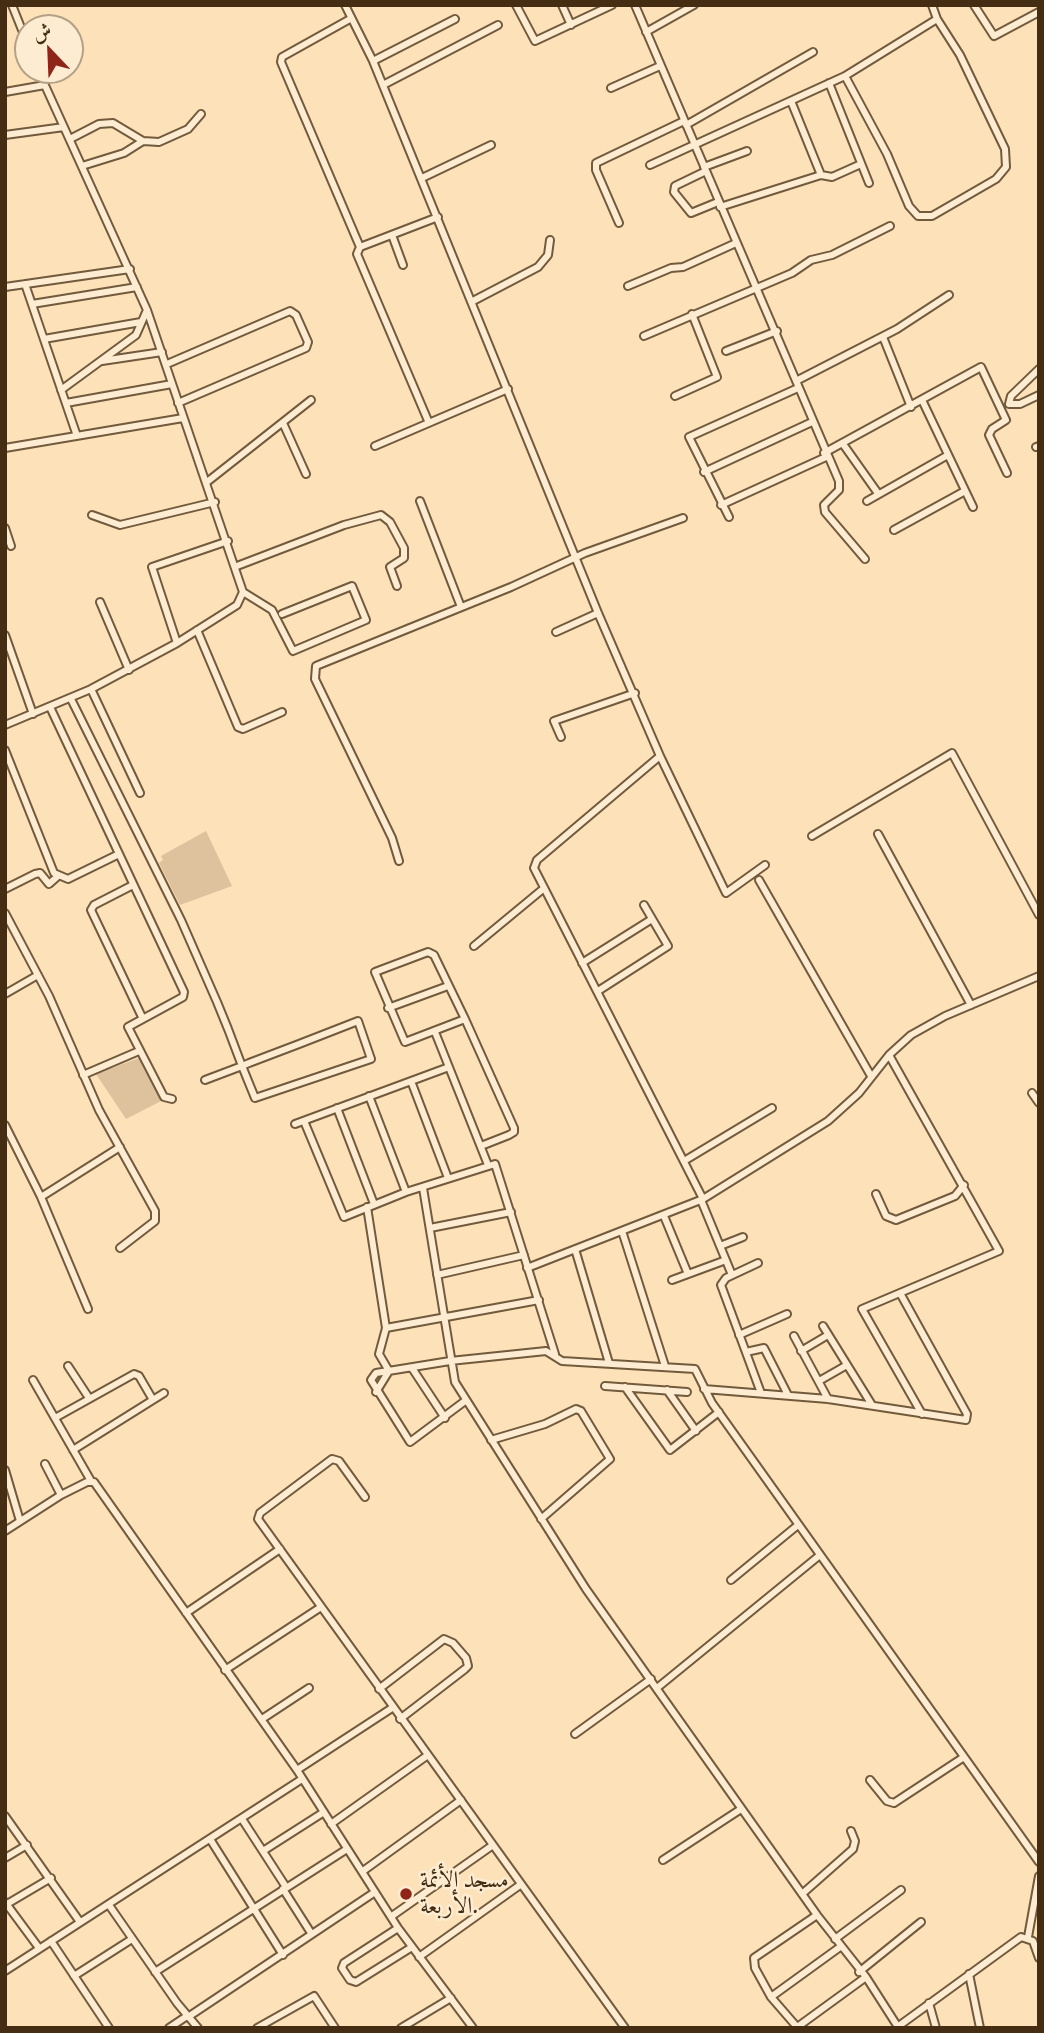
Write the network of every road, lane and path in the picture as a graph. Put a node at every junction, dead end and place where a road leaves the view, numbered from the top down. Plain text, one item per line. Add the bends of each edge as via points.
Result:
1 (345, 5) edge
2 (516, 5) edge
3 (562, 5) edge
4 (612, 5) edge
5 (635, 5) edge
6 (694, 5) edge
7 (933, 5) edge
8 (974, 5) edge
9 (601, 8) edge
10 (1039, 12) edge
11 (350, 19) junction
12 (455, 19) dead end
13 (937, 19) junction
14 (498, 25) dead end
15 (571, 25) junction
16 (646, 32) junction
17 (813, 52) dead end
18 (373, 61) junction
19 (660, 66) junction
20 (845, 76) junction
21 (829, 83) junction
22 (44, 85) joint
23 (383, 85) junction
24 (611, 88) dead end
25 (5, 92) edge
26 (791, 101) junction
27 (201, 114) dead end
28 (685, 123) junction
29 (64, 127) junction
30 (5, 135) edge
31 (70, 139) junction
32 (143, 141) junction
33 (491, 145) dead end
34 (695, 145) junction
35 (747, 151) dead end
36 (861, 164) junction
37 (650, 165) dead end
38 (82, 166) junction
39 (705, 169) junction
40 (821, 174) junction
41 (422, 178) junction
42 (869, 183) dead end
43 (719, 205) junction
44 (438, 217) junction
45 (619, 223) dead end
46 (890, 226) dead end
47 (392, 234) junction
48 (550, 240) dead end
49 (736, 243) junction
50 (359, 247) junction
51 (403, 265) dead end
52 (130, 269) junction
53 (25, 284) junction
54 (628, 286) dead end
55 (5, 287) edge
56 (137, 287) junction
57 (757, 288) junction
58 (949, 295) dead end
59 (473, 301) junction
60 (32, 304) junction
61 (146, 310) junction
62 (692, 314) junction
63 (141, 322) junction
64 (777, 331) junction
65 (644, 335) dead end
66 (883, 337) junction
67 (44, 339) junction
68 (726, 351) dead end
69 (162, 352) junction
70 (100, 361) junction
71 (167, 364) junction
72 (1039, 369) edge
73 (172, 384) junction
74 (797, 385) junction
75 (508, 389) junction
76 (61, 390) junction
77 (675, 396) dead end
78 (1039, 396) edge
79 (312, 400) dead end
80 (922, 400) junction
81 (66, 403) junction
82 (178, 403) junction
83 (911, 407) junction
84 (183, 418) junction
85 (812, 422) junction
86 (283, 423) junction
87 (429, 423) junction
88 (77, 436) junction
89 (843, 444) junction
90 (374, 446) dead end
91 (5, 448) edge
92 (825, 455) junction
93 (947, 455) junction
94 (704, 472) junction
95 (1007, 473) dead end
96 (306, 474) dead end
97 (207, 482) junction
98 (965, 491) junction
99 (877, 492) dead end
100 (867, 500) dead end
101 (420, 501) dead end
102 (215, 502) junction
103 (722, 505) junction
104 (974, 508) dead end
105 (93, 515) dead end
106 (729, 517) dead end
107 (683, 518) dead end
108 (5, 528) edge
109 (894, 530) dead end
110 (228, 541) junction
111 (11, 546) dead end
112 (577, 558) junction
113 (865, 559) dead end
114 (237, 566) junction
115 (397, 586) dead end
116 (245, 594) junction
117 (100, 602) dead end
118 (461, 607) junction
119 (598, 613) junction
120 (282, 614) dead end
121 (197, 630) junction
122 (556, 632) dead end
123 (5, 635) edge
124 (177, 643) junction
125 (129, 670) junction
126 (91, 689) junction
127 (635, 693) junction
128 (71, 699) junction
129 (51, 707) junction
130 (282, 712) dead end
131 (33, 714) junction
132 (5, 725) edge
133 (561, 737) dead end
134 (5, 750) edge
135 (660, 756) junction
136 (140, 793) dead end
137 (878, 834) dead end
138 (812, 836) dead end
139 (117, 855) junction
140 (399, 861) dead end
141 (765, 865) dead end
142 (58, 876) junction
143 (759, 880) dead end
144 (133, 885) junction
145 (5, 889) edge
146 (543, 889) junction
147 (644, 905) dead end
148 (5, 913) edge
149 (1039, 915) edge
150 (652, 919) junction
151 (474, 946) dead end
152 (582, 962) junction
153 (38, 975) junction
154 (1039, 976) edge
155 (448, 986) junction
156 (598, 991) junction
157 (5, 994) edge
158 (971, 1005) junction
159 (388, 1008) junction
160 (142, 1017) junction
161 (465, 1019) junction
162 (435, 1032) junction
163 (139, 1051) junction
164 (889, 1055) junction
165 (242, 1066) junction
166 (449, 1067) junction
167 (83, 1075) junction
168 (871, 1076) junction
169 (205, 1080) dead end
170 (411, 1081) junction
171 (1032, 1093) dead end
172 (369, 1096) junction
173 (172, 1099) dead end
174 (1039, 1103) edge
175 (337, 1108) junction
176 (772, 1108) dead end
177 (304, 1121) junction
178 (295, 1124) dead end
179 (5, 1125) edge
180 (481, 1146) junction
181 (120, 1147) junction
182 (684, 1161) junction
183 (488, 1165) junction
184 (448, 1178) junction
185 (964, 1185) junction
186 (423, 1188) junction
187 (406, 1192) junction
188 (876, 1194) dead end
189 (41, 1197) junction
190 (702, 1200) junction
191 (370, 1205) junction
192 (511, 1212) junction
193 (664, 1216) junction
194 (430, 1228) junction
195 (622, 1231) junction
196 (743, 1237) dead end
197 (720, 1246) junction
198 (120, 1248) dead end
199 (575, 1249) junction
200 (524, 1255) junction
201 (726, 1260) junction
202 (758, 1263) dead end
203 (527, 1268) junction
204 (688, 1274) junction
205 (437, 1275) junction
206 (732, 1275) junction
207 (672, 1280) dead end
208 (900, 1293) junction
209 (539, 1300) junction
210 (88, 1309) dead end
211 (787, 1314) dead end
212 (445, 1318) junction
213 (824, 1326) dead end
214 (386, 1328) junction
215 (739, 1335) junction
216 (828, 1335) junction
217 (794, 1336) dead end
218 (801, 1351) junction
219 (746, 1352) junction
220 (555, 1354) junction
221 (450, 1361) junction
222 (609, 1363) junction
223 (847, 1365) junction
224 (68, 1366) dead end
225 (666, 1366) junction
226 (412, 1368) junction
227 (389, 1371) junction
228 (33, 1380) dead end
229 (819, 1381) junction
230 (605, 1386) dead end
231 (625, 1387) junction
232 (704, 1389) junction
233 (667, 1390) junction
234 (376, 1392) junction
235 (687, 1392) dead end
236 (761, 1392) junction
237 (164, 1393) dead end
238 (788, 1395) junction
239 (89, 1398) junction
240 (828, 1399) junction
241 (153, 1400) junction
242 (465, 1401) junction
243 (872, 1405) junction
244 (719, 1412) junction
245 (922, 1414) junction
246 (445, 1418) junction
247 (55, 1419) junction
248 (696, 1431) junction
249 (491, 1440) junction
250 (73, 1450) junction
251 (45, 1465) dead end
252 (5, 1470) edge
253 (91, 1481) junction
254 (61, 1495) junction
255 (365, 1497) dead end
256 (541, 1518) junction
257 (20, 1521) junction
258 (799, 1525) junction
259 (5, 1531) edge
260 (279, 1549) junction
261 (820, 1555) junction
262 (731, 1580) dead end
263 (321, 1607) junction
264 (186, 1613) junction
265 (225, 1670) junction
266 (651, 1679) junction
267 (309, 1688) dead end
268 (657, 1688) junction
269 (379, 1689) junction
270 (392, 1708) junction
271 (400, 1718) junction
272 (262, 1719) junction
273 (575, 1734) dead end
274 (428, 1755) junction
275 (964, 1758) junction
276 (297, 1770) junction
277 (302, 1779) junction
278 (870, 1780) dead end
279 (461, 1800) junction
280 (741, 1809) junction
281 (324, 1812) junction
282 (5, 1816) edge
283 (242, 1819) junction
284 (331, 1824) junction
285 (851, 1831) dead end
286 (210, 1839) junction
287 (27, 1845) junction
288 (493, 1845) junction
289 (347, 1849) junction
290 (263, 1851) junction
291 (5, 1858) edge
292 (663, 1860) dead end
293 (1039, 1862) edge
294 (363, 1871) junction
295 (1039, 1876) edge
296 (51, 1878) junction
297 (520, 1885) junction
298 (285, 1888) junction
299 (901, 1891) dead end
300 (375, 1892) junction
301 (802, 1894) junction
302 (6, 1903) edge
303 (109, 1905) junction
304 (254, 1909) junction
305 (1036, 1912) edge
306 (817, 1915) junction
307 (392, 1916) junction
308 (80, 1922) junction
309 (921, 1922) dead end
310 (398, 1928) junction
311 (311, 1933) junction
312 (1028, 1937) junction
313 (132, 1939) junction
314 (835, 1939) junction
315 (51, 1941) junction
316 (412, 1947) junction
317 (840, 1947) junction
318 (39, 1948) junction
319 (283, 1955) junction
320 (1039, 1956) edge
321 (419, 1957) junction
322 (5, 1971) edge
323 (155, 1972) junction
324 (859, 1972) junction
325 (969, 1974) junction
326 (74, 1976) junction
327 (866, 1977) junction
328 (771, 1997) junction
329 (451, 1998) junction
330 (929, 2003) junction
331 (188, 2016) junction
332 (897, 2027) edge
333 (108, 2028) edge
334 (169, 2028) edge
335 (198, 2028) edge
336 (257, 2028) edge
337 (335, 2028) edge
338 (401, 2028) edge
339 (473, 2028) edge
340 (625, 2028) edge
341 (796, 2028) edge
342 (936, 2028) edge
343 (980, 2028) edge

1 - 11 street
2 - 15 street via 534,41
3 - 15 street
4 - 9 street
5 - 16 street
6 - 16 street
7 - 13 street
8 - 10 street via 994,36
9 - 15 street
11 - 18 street
11 - 50 street via 282,57 281,62
12 - 18 street
13 - 20 street
13 - 20 street via 960,55 1005,149 1003,171 981,189 932,216 918,216
14 - 23 street
16 - 19 street
17 - 28 street
18 - 23 street
19 - 24 street
19 - 28 street
20 - 21 street
21 - 26 street
21 - 36 street
22 - 25 street
22 - 29 street
23 - 41 street
26 - 34 street
26 - 40 street
27 - 32 street via 172,139
28 - 34 street
28 - 45 street via 596,163
29 - 30 street
29 - 31 street
31 - 32 street via 99,124 113,123
31 - 38 street
32 - 38 street via 124,153
33 - 41 street
34 - 37 street
34 - 39 street
35 - 39 street
36 - 40 street via 832,177
36 - 42 street
38 - 52 street
39 - 43 street
39 - 43 street via 675,186 674,192 694,214
40 - 43 street
41 - 44 street
43 - 49 street
44 - 47 street
44 - 59 street
46 - 57 street
47 - 50 street
47 - 51 street
48 - 59 street via 550,251 541,265
49 - 54 street
49 - 57 street
50 - 87 street via 357,254
52 - 53 street
52 - 56 street
53 - 55 street
53 - 60 street
56 - 60 street
56 - 61 street
57 - 62 street
57 - 64 street
58 - 66 street
59 - 75 street
60 - 67 street
61 - 63 street
61 - 69 street
62 - 65 street
62 - 77 street via 717,377
63 - 67 street
63 - 70 street via 136,335
64 - 68 street
64 - 74 street
66 - 74 street
66 - 83 street
67 - 76 street
69 - 70 street
69 - 71 street
70 - 76 street
71 - 73 street
71 - 82 street via 290,311 308,342 306,348
72 - 78 street via 1011,396 1009,404
73 - 81 street
73 - 82 street
74 - 85 street
74 - 94 street via 691,435
75 - 87 street
75 - 112 street
76 - 81 street
79 - 86 street
80 - 83 street
80 - 93 street
80 - 95 street via 984,368 1006,420 989,435
81 - 88 street
82 - 84 street
83 - 89 street
84 - 88 street
84 - 97 street
85 - 92 street
85 - 94 street
86 - 96 street
86 - 97 street
87 - 90 street
88 - 91 street
89 - 92 street
89 - 99 street
92 - 103 street
92 - 113 street via 839,487 823,509
93 - 98 street
93 - 100 street
94 - 103 street
97 - 102 street
98 - 104 street
98 - 109 street
101 - 118 street
102 - 105 street via 120,525
102 - 110 street
103 - 106 street
107 - 112 street
108 - 111 street
110 - 114 street
110 - 124 street via 152,567
112 - 118 street
112 - 119 street
114 - 115 street via 344,525 381,516 390,522 404,548 404,558 390,567
114 - 116 street
116 - 120 street via 272,610 293,651 366,620 352,586
116 - 121 street via 237,606
117 - 125 street
118 - 140 street via 320,663 314,671
119 - 122 street
119 - 127 street
121 - 124 street
121 - 130 street via 236,724 243,729
123 - 131 street
124 - 125 street
125 - 126 street
126 - 128 street
126 - 136 street
127 - 133 street via 554,721
127 - 135 street
128 - 129 street
128 - 165 street via 181,920
129 - 131 street
129 - 139 street
131 - 132 street
134 - 142 street via 49,867
135 - 141 street via 726,893
135 - 146 street via 537,860 534,868
137 - 158 street
138 - 149 street via 952,753
139 - 142 street via 68,879
139 - 144 street
142 - 145 street via 49,884 43,875 35,874
143 - 168 street
144 - 160 street via 91,910
144 - 160 street via 184,994
146 - 151 street
146 - 152 street
147 - 150 street
148 - 153 street
150 - 152 street
150 - 156 street via 667,946
152 - 156 street
153 - 157 street
153 - 167 street
154 - 158 street
155 - 159 street
155 - 159 street via 434,955 428,952 375,972
155 - 161 street
156 - 182 street
158 - 164 street via 919,1031
159 - 162 street via 405,1042
160 - 163 street via 128,1027
161 - 162 street
161 - 180 street via 514,1132
162 - 166 street
163 - 167 street
163 - 173 street via 164,1097
164 - 168 street
164 - 185 street
165 - 165 street via 358,1021 371,1059 255,1098
165 - 169 street
166 - 170 street
166 - 180 street
167 - 181 street
168 - 190 street via 828,1121
170 - 172 street
170 - 184 street
171 - 174 street
172 - 175 street
172 - 187 street
175 - 177 street
175 - 191 street
176 - 182 street
177 - 178 street
177 - 191 street via 344,1217
179 - 189 street
180 - 183 street
181 - 189 street
181 - 198 street via 156,1216 148,1228
182 - 190 street
183 - 184 street
183 - 192 street via 496,1166
184 - 186 street
185 - 188 street via 955,1196 892,1221 882,1211
185 - 208 street via 999,1251
186 - 187 street
186 - 194 street
187 - 191 street
189 - 210 street
190 - 193 street
190 - 197 street
191 - 214 street
192 - 194 street
192 - 200 street
193 - 195 street
193 - 204 street
194 - 205 street
195 - 199 street
195 - 225 street
196 - 197 street
197 - 201 street
199 - 203 street
199 - 222 street
200 - 203 street
200 - 205 street
201 - 204 street
201 - 206 street
202 - 206 street
203 - 209 street
204 - 207 street
205 - 212 street
206 - 215 street via 721,1285
208 - 245 street via 861,1312
208 - 245 street via 967,1418
209 - 212 street
209 - 220 street
211 - 215 street
212 - 214 street
212 - 221 street
213 - 216 street
214 - 227 street via 379,1354
215 - 219 street
216 - 218 street
216 - 223 street
217 - 218 street
218 - 229 street
219 - 236 street
219 - 238 street via 764,1348
220 - 221 street via 546,1351
220 - 222 street via 562,1361
221 - 226 street
221 - 242 street
222 - 225 street
223 - 229 street
223 - 243 street
224 - 239 street
225 - 232 street via 695,1369
226 - 227 street
226 - 246 street
227 - 234 street
227 - 234 street via 372,1376
228 - 247 street
229 - 240 street
230 - 231 street
231 - 233 street
231 - 248 street via 670,1450
232 - 236 street
232 - 244 street
233 - 235 street
233 - 248 street
234 - 246 street via 408,1442
236 - 238 street
237 - 241 street
238 - 240 street
239 - 241 street via 134,1374
239 - 247 street
240 - 243 street
241 - 250 street
242 - 246 street
242 - 249 street
243 - 245 street
244 - 248 street
244 - 258 street
247 - 250 street
249 - 256 street
249 - 256 street via 576,1409 582,1411 610,1459
250 - 253 street
251 - 254 street
252 - 257 street
253 - 254 street
253 - 264 street
254 - 257 street
255 - 260 street via 339,1461 332,1459 258,1516
256 - 266 street
257 - 259 street
258 - 261 street
258 - 262 street
260 - 263 street
260 - 264 street
261 - 268 street
261 - 275 street
263 - 265 street
263 - 269 street
264 - 265 street
265 - 272 street
266 - 268 street
266 - 273 street
267 - 272 street
268 - 280 street
269 - 270 street
269 - 271 street via 444,1639 466,1658 468,1666
270 - 271 street
270 - 276 street
271 - 274 street
272 - 276 street
274 - 279 street
274 - 284 street
275 - 278 street via 894,1803
275 - 293 street
276 - 277 street
277 - 281 street
277 - 283 street
279 - 288 street
279 - 294 street
280 - 292 street
280 - 301 street
281 - 284 street
281 - 290 street
282 - 287 street
283 - 286 street
283 - 290 street
284 - 289 street
285 - 301 street via 853,1849
286 - 303 street
286 - 304 street
287 - 291 street
287 - 296 street
288 - 297 street
288 - 307 street
289 - 294 street
289 - 298 street
290 - 298 street
294 - 300 street
295 - 305 street
296 - 302 street
296 - 308 street
297 - 321 street
297 - 340 street
298 - 304 street
298 - 311 street
299 - 314 street
300 - 307 street
300 - 311 street
301 - 306 street
302 - 318 street
303 - 308 street
303 - 313 street
304 - 319 street
304 - 323 street
305 - 312 street
306 - 314 street
306 - 328 street via 754,1958
307 - 310 street
308 - 315 street
309 - 324 street
310 - 316 street
310 - 316 street via 344,1963 342,1968 350,1980 356,1982
311 - 319 street
312 - 320 street
312 - 325 street via 1014,1940
313 - 323 street
313 - 326 street
314 - 317 street
315 - 318 street
315 - 326 street
316 - 321 street
317 - 324 street
317 - 328 street
318 - 322 street
319 - 331 street
321 - 329 street
323 - 331 street
324 - 327 street
325 - 330 street
325 - 343 street
326 - 333 street
327 - 332 street
327 - 341 street
328 - 341 street
329 - 338 street
329 - 339 street
330 - 332 street
330 - 342 street
331 - 334 street
331 - 335 street
336 - 337 street via 314,1996

